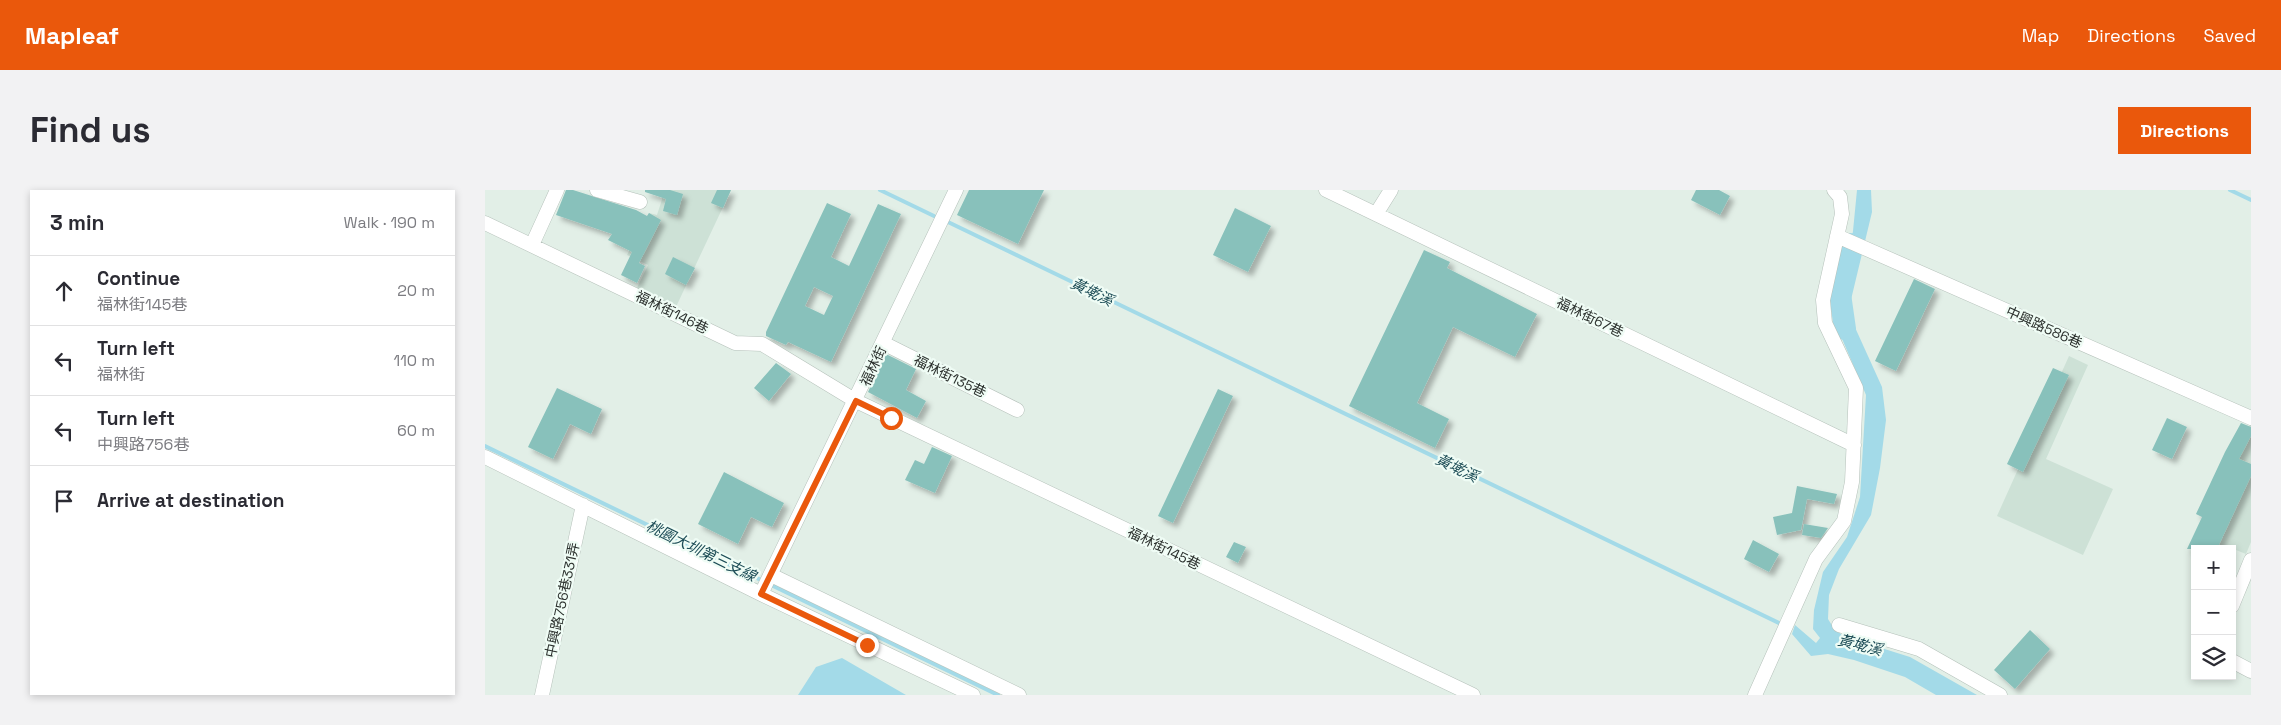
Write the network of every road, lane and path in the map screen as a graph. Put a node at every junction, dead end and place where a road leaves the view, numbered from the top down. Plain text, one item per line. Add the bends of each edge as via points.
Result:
1 (557, 190) edge
2 (597, 190) edge
3 (956, 190) edge
4 (1326, 190) edge
5 (1391, 190) edge
6 (1835, 190) edge
7 (640, 202) dead end
8 (1377, 214) junction
9 (485, 223) edge
10 (1837, 236) junction
11 (532, 245) junction
12 (883, 343) junction
13 (856, 401) junction
14 (1017, 410) dead end
15 (2251, 418) edge
16 (1854, 444) junction
17 (485, 457) edge
18 (583, 505) junction
19 (2251, 560) edge
20 (771, 575) junction
21 (761, 594) junction
22 (2236, 596) edge
23 (1839, 625) dead end
24 (2236, 664) edge
25 (2251, 671) edge
26 (542, 695) edge
27 (973, 695) edge
28 (1019, 695) edge
29 (1473, 695) edge
30 (1755, 695) edge
31 (2000, 695) edge

1 - 11 street
2 - 7 street
3 - 12 street, 福林街
4 - 8 street, 福林街67巷
5 - 8 street
6 - 10 street via 1840,197 1842,214
8 - 16 street, 福林街67巷
9 - 11 street, 福林街146巷
10 - 15 street, 中興路586巷
10 - 16 street via 1823,300 1825,323 1856,388
11 - 13 street, 福林街146巷 via 735,343 761,344
12 - 13 street, 福林街
12 - 14 street, 福林街135巷
13 - 20 street, 福林街
13 - 29 street, 福林街145巷
16 - 30 street via 1852,482 1844,521 1816,559
17 - 18 street
18 - 21 street
18 - 26 street, 中興路756巷331弄
19 - 22 street
20 - 21 street, 福林街
20 - 28 street
21 - 27 street
23 - 31 street via 1919,649
24 - 25 street

